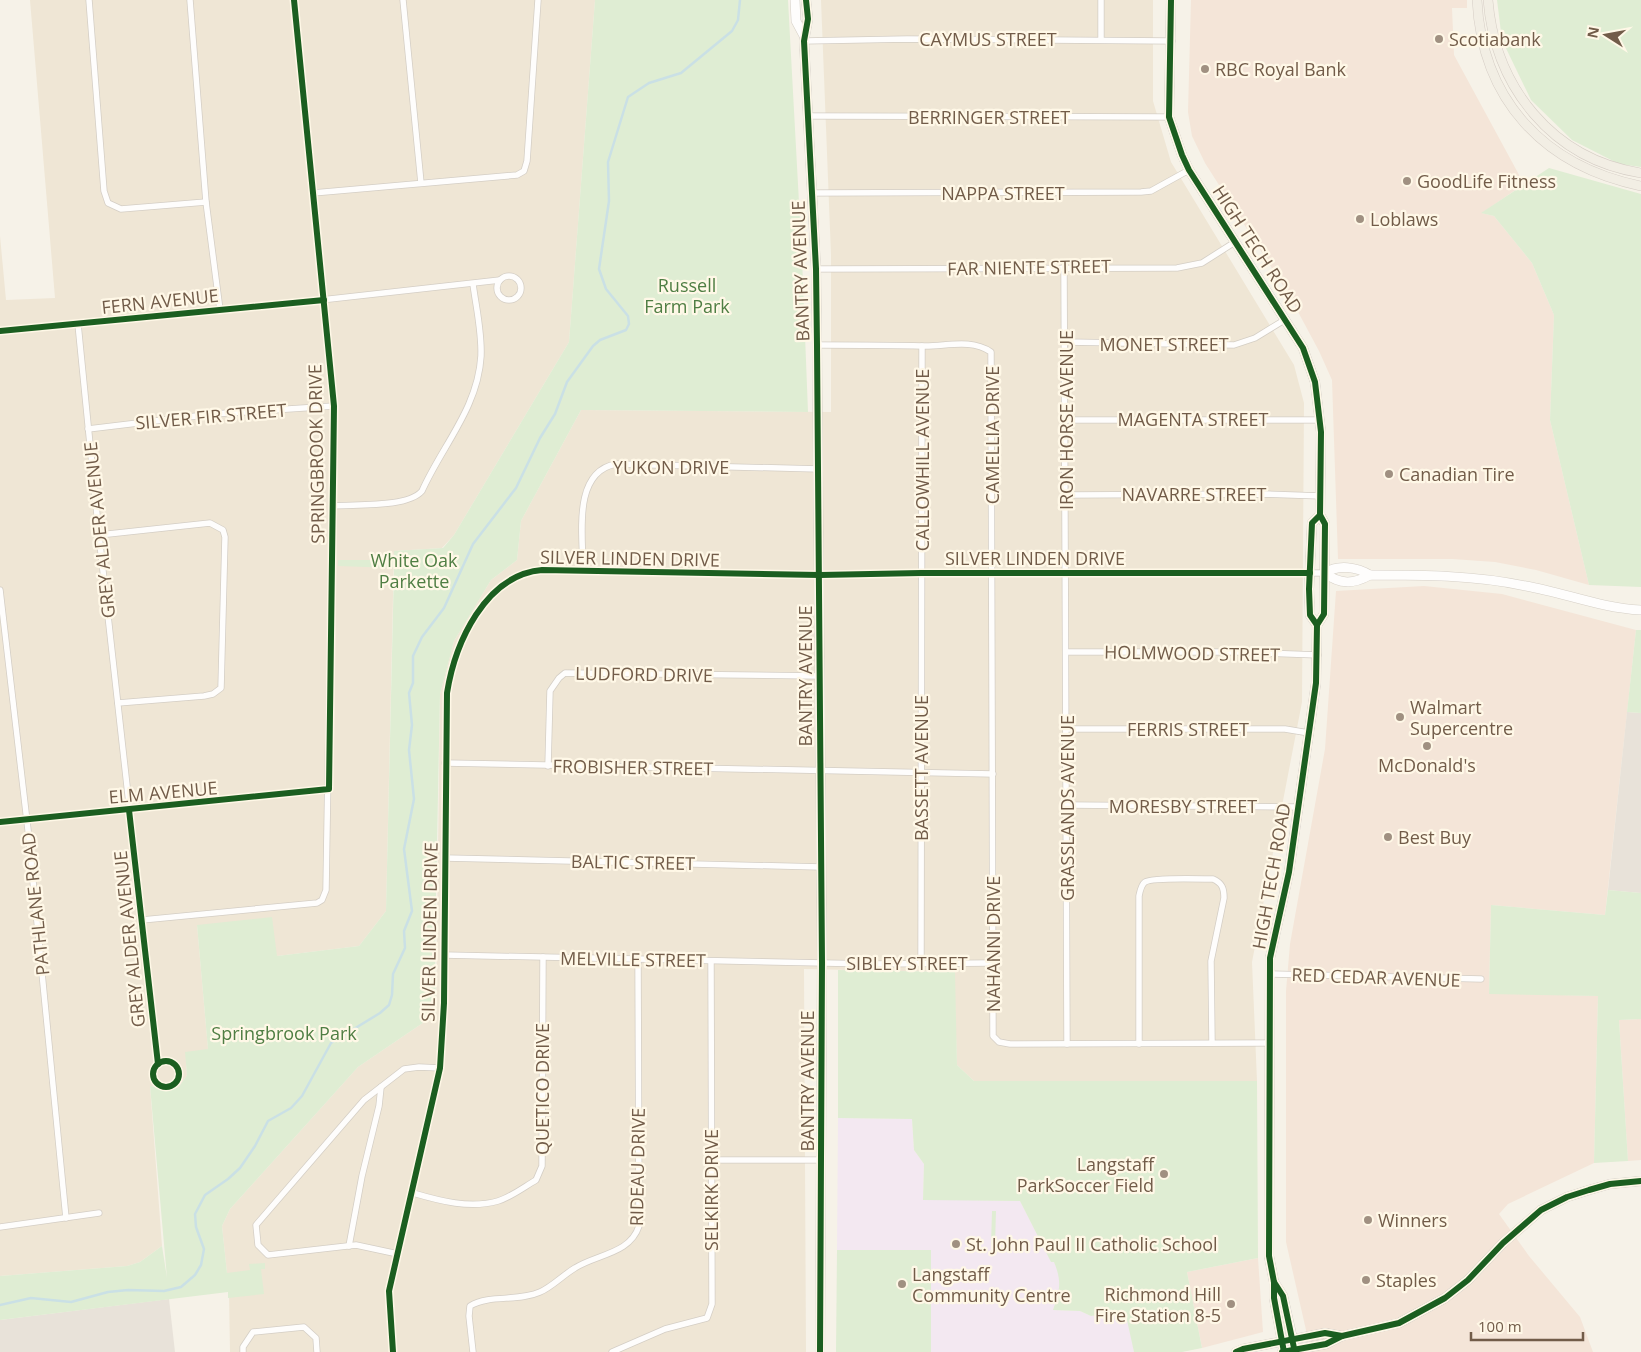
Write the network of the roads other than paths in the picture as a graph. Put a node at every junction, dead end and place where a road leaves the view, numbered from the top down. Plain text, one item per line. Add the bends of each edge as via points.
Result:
1 (89, 0) edge
2 (190, 0) edge
3 (294, 0) edge
4 (403, 0) edge
5 (538, 0) edge
6 (795, 0) edge
7 (806, 0) edge
8 (1101, 0) edge
9 (1171, 0) edge
10 (1477, 0) edge
11 (1488, 0) edge
12 (804, 39) junction
13 (1102, 40) junction
14 (1172, 41) junction
15 (809, 116) junction
16 (1169, 117) junction
17 (1189, 170) junction
18 (1641, 173) edge
19 (421, 183) junction
20 (1641, 186) edge
21 (313, 193) junction
22 (812, 193) junction
23 (206, 202) junction
24 (1235, 242) junction
25 (1064, 267) junction
26 (816, 269) junction
27 (500, 280) junction
28 (473, 284) junction
29 (324, 300) junction
30 (220, 310) junction
31 (1286, 319) junction
32 (78, 324) junction
33 (0, 331) edge
34 (1066, 342) junction
35 (818, 345) junction
36 (922, 346) junction
37 (334, 406) junction
38 (1066, 420) junction
39 (1319, 420) junction
40 (88, 429) junction
41 (819, 469) junction
42 (1066, 495) junction
43 (1321, 496) junction
44 (333, 506) junction
45 (1320, 515) junction
46 (99, 535) junction
47 (583, 570) junction
48 (1066, 572) junction
49 (921, 573) junction
50 (991, 573) junction
51 (1310, 573) junction
52 (1325, 573) junction
53 (820, 575) junction
54 (1370, 575) junction
55 (0, 590) edge
56 (1641, 610) edge
57 (1317, 625) junction
58 (1066, 652) junction
59 (1318, 656) junction
60 (820, 676) junction
61 (118, 703) junction
62 (1066, 729) junction
63 (1309, 733) junction
64 (446, 764) junction
65 (548, 766) junction
66 (820, 771) junction
67 (921, 773) junction
68 (993, 774) junction
69 (330, 789) junction
70 (1067, 805) junction
71 (1299, 806) junction
72 (129, 810) junction
73 (26, 819) junction
74 (0, 822) edge
75 (445, 858) junction
76 (821, 867) junction
77 (142, 920) junction
78 (444, 955) junction
79 (542, 957) junction
80 (638, 957) junction
81 (710, 960) junction
82 (822, 962) junction
83 (921, 963) junction
84 (992, 963) junction
85 (1271, 974) junction
86 (1480, 979) dead end
87 (1212, 1042) junction
88 (1270, 1043) junction
89 (1067, 1044) junction
90 (1138, 1044) junction
91 (158, 1064) junction
92 (440, 1068) junction
93 (381, 1088) junction
94 (710, 1160) junction
95 (822, 1160) junction
96 (1641, 1180) edge
97 (413, 1193) junction
98 (99, 1213) dead end
99 (66, 1218) junction
100 (0, 1227) edge
101 (349, 1246) junction
102 (398, 1254) junction
103 (1274, 1282) junction
104 (1342, 1336) junction
105 (1293, 1340) junction
106 (1282, 1341) junction
107 (1295, 1351) edge
108 (243, 1352) edge
109 (317, 1352) edge
110 (393, 1352) edge
111 (473, 1352) edge
112 (612, 1352) edge
113 (820, 1352) edge
114 (1236, 1352) edge
115 (1284, 1352) edge

1 - 23 street via 104,191 108,203 121,209
2 - 23 street
3 - 21 street, SPRINGBROOK DRIVE
4 - 19 street
5 - 19 street via 524,171 517,175
6 - 12 street, BANTRY AVENUE via 796,21
7 - 12 street, BANTRY AVENUE via 808,18
8 - 13 street
9 - 14 street, HIGH TECH ROAD
10 - 20 main road via 1478,20 1488,61 1504,98 1532,132 1554,151 1584,168
11 - 18 main road via 1491,29 1504,70 1540,121 1583,154
12 - 13 street, CAYMUS STREET
12 - 15 street, BANTRY AVENUE
13 - 14 street, CAYMUS STREET
14 - 16 street, HIGH TECH ROAD
15 - 16 street, BERRINGER STREET
15 - 22 street, BANTRY AVENUE
16 - 17 street, HIGH TECH ROAD
17 - 22 street, NAPPA STREET via 1151,191 1141,192
17 - 24 street, HIGH TECH ROAD
19 - 21 street
21 - 29 street, SPRINGBROOK DRIVE
22 - 26 street, BANTRY AVENUE
23 - 30 street
24 - 25 street, FAR NIENTE STREET via 1202,263 1178,268
24 - 31 street, HIGH TECH ROAD
25 - 26 street, FAR NIENTE STREET
25 - 34 street, IRON HORSE AVENUE
26 - 35 street, BANTRY AVENUE
27 - 27 street, FERN AVENUE via 508,275 516,277 521,283 519,295 513,300 501,297 497,290
27 - 28 street, FERN AVENUE
28 - 29 street, FERN AVENUE
28 - 44 street via 481,356 477,378 465,415 422,491 416,498 401,502
29 - 30 street, FERN AVENUE
29 - 37 street, SPRINGBROOK DRIVE
30 - 32 street, FERN AVENUE
31 - 34 street, MONET STREET via 1255,338 1234,345
31 - 39 street, HIGH TECH ROAD via 1303,348 1315,382
32 - 33 street, FERN AVENUE
32 - 40 street, GREY ALDER AVENUE
34 - 38 street, IRON HORSE AVENUE
35 - 36 street, CAMELLIA DRIVE
35 - 41 street, BANTRY AVENUE
36 - 49 street, CALLOWHILL AVENUE
36 - 50 street, CAMELLIA DRIVE via 974,345 991,352
37 - 40 street, SILVER FIR STREET via 213,414
37 - 44 street, SPRINGBROOK DRIVE
38 - 39 street, MAGENTA STREET
38 - 42 street, IRON HORSE AVENUE
39 - 43 street, HIGH TECH ROAD
40 - 46 street, GREY ALDER AVENUE
41 - 47 street, YUKON DRIVE via 658,465 604,467 595,474 583,498
41 - 53 street, BANTRY AVENUE
42 - 43 street, NAVARRE STREET
42 - 48 street, IRON HORSE AVENUE
43 - 45 street, HIGH TECH ROAD
44 - 69 street, SPRINGBROOK DRIVE
45 - 51 street, HIGH TECH ROAD via 1312,523
45 - 52 street, HIGH TECH ROAD via 1325,524
46 - 61 street, GREY ALDER AVENUE
46 - 61 street via 210,523 223,530 224,537 221,688 204,696
47 - 53 street, SILVER LINDEN DRIVE
47 - 64 street, SILVER LINDEN DRIVE via 527,572 498,587 490,596 452,665 447,693
48 - 50 street, SILVER LINDEN DRIVE
48 - 51 street, SILVER LINDEN DRIVE
48 - 58 street, GRASSLANDS AVENUE
49 - 50 street, SILVER LINDEN DRIVE
49 - 53 street, SILVER LINDEN DRIVE
49 - 67 street, BASSETT AVENUE
50 - 68 street, NAHANNI DRIVE
51 - 52 street, SILVER LINDEN DRIVE
51 - 57 street, HIGH TECH ROAD via 1310,614
52 - 54 street, SILVER LINDEN DRIVE via 1333,567 1360,569
52 - 54 street, SILVER LINDEN DRIVE via 1335,581 1358,581
52 - 57 street, HIGH TECH ROAD via 1324,614
53 - 60 street, BANTRY AVENUE
54 - 56 street, SILVER LINDEN DRIVE via 1466,576 1526,586 1600,606
55 - 73 street, PATHLANE ROAD
57 - 59 street, HIGH TECH ROAD
58 - 59 street, HOLMWOOD STREET via 1241,652
58 - 62 street, GRASSLANDS AVENUE
59 - 63 street, HIGH TECH ROAD
60 - 65 street, LUDFORD DRIVE via 565,674 550,691
60 - 66 street, BANTRY AVENUE
61 - 72 street, GREY ALDER AVENUE
62 - 63 street, FERRIS STREET via 1273,729
62 - 70 street, GRASSLANDS AVENUE
63 - 71 street, HIGH TECH ROAD
64 - 65 street, FROBISHER STREET
64 - 75 street, SILVER LINDEN DRIVE
65 - 66 street, FROBISHER STREET
66 - 67 street, FROBISHER STREET
66 - 76 street, BANTRY AVENUE
67 - 68 street, FROBISHER STREET
67 - 83 street, BASSETT AVENUE
68 - 84 street, NAHANNI DRIVE
69 - 72 street, ELM AVENUE
69 - 77 street, SPRINGBROOK DRIVE via 327,884 322,900
70 - 71 street, MORESBY STREET
70 - 89 street, GRASSLANDS AVENUE
71 - 85 street, HIGH TECH ROAD via 1289,872 1270,958
72 - 73 street, ELM AVENUE
72 - 77 street, GREY ALDER AVENUE
73 - 74 street, ELM AVENUE
73 - 99 street, PATHLANE ROAD
75 - 76 street, BALTIC STREET
75 - 78 street, SILVER LINDEN DRIVE
76 - 82 street, BANTRY AVENUE
77 - 91 street, GREY ALDER AVENUE
78 - 79 street, MELVILLE STREET
78 - 92 street, SILVER LINDEN DRIVE
79 - 80 street, MELVILLE STREET
79 - 97 street, QUETICO DRIVE via 542,1166 536,1180 499,1201 488,1203 446,1202
80 - 81 street, MELVILLE STREET
80 - 111 street, RIDEAU DRIVE via 639,1226 635,1237 620,1249 576,1267 541,1292 519,1298 478,1301 470,1306
81 - 82 street, MELVILLE STREET
81 - 94 street, SELKIRK DRIVE
82 - 83 street, SIBLEY STREET
82 - 95 street, BANTRY AVENUE
83 - 84 street, SIBLEY STREET
84 - 89 street, NAHANNI DRIVE via 993,1036 999,1042 1010,1044
85 - 86 street, RED CEDAR AVENUE
85 - 88 street, HIGH TECH ROAD
87 - 88 street, NAHANNI DRIVE
87 - 90 street, NAHANNI DRIVE
87 - 90 street via 1211,961 1224,889 1213,879 1158,879 1147,880 1139,896
88 - 103 street, HIGH TECH ROAD via 1269,1256
89 - 90 street, NAHANNI DRIVE
91 - 91 street, GREY ALDER AVENUE via 169,1061 176,1066 179,1074 173,1085 161,1086 155,1080 153,1072
92 - 93 street via 404,1069
92 - 97 street, SILVER LINDEN DRIVE
93 - 101 street
93 - 101 street via 355,1110 256,1225 258,1245 268,1255
94 - 95 street
94 - 112 street, SELKIRK DRIVE via 712,1304 707,1318 665,1329
95 - 113 street, BANTRY AVENUE
96 - 104 street via 1610,1184 1567,1197 1541,1210 1445,1298 1399,1323
97 - 102 street, SILVER LINDEN DRIVE
98 - 99 street
99 - 100 street
101 - 102 street
102 - 110 street, SILVER LINDEN DRIVE via 389,1290
103 - 105 street, HIGH TECH ROAD via 1284,1296
103 - 106 street, HIGH TECH ROAD
104 - 105 street via 1325,1333
104 - 107 street via 1326,1344
105 - 106 street
105 - 107 street, HIGH TECH ROAD
106 - 114 street
106 - 115 street, HIGH TECH ROAD
107 - 115 street
108 - 109 street via 243,1346 253,1332 304,1326 316,1338

